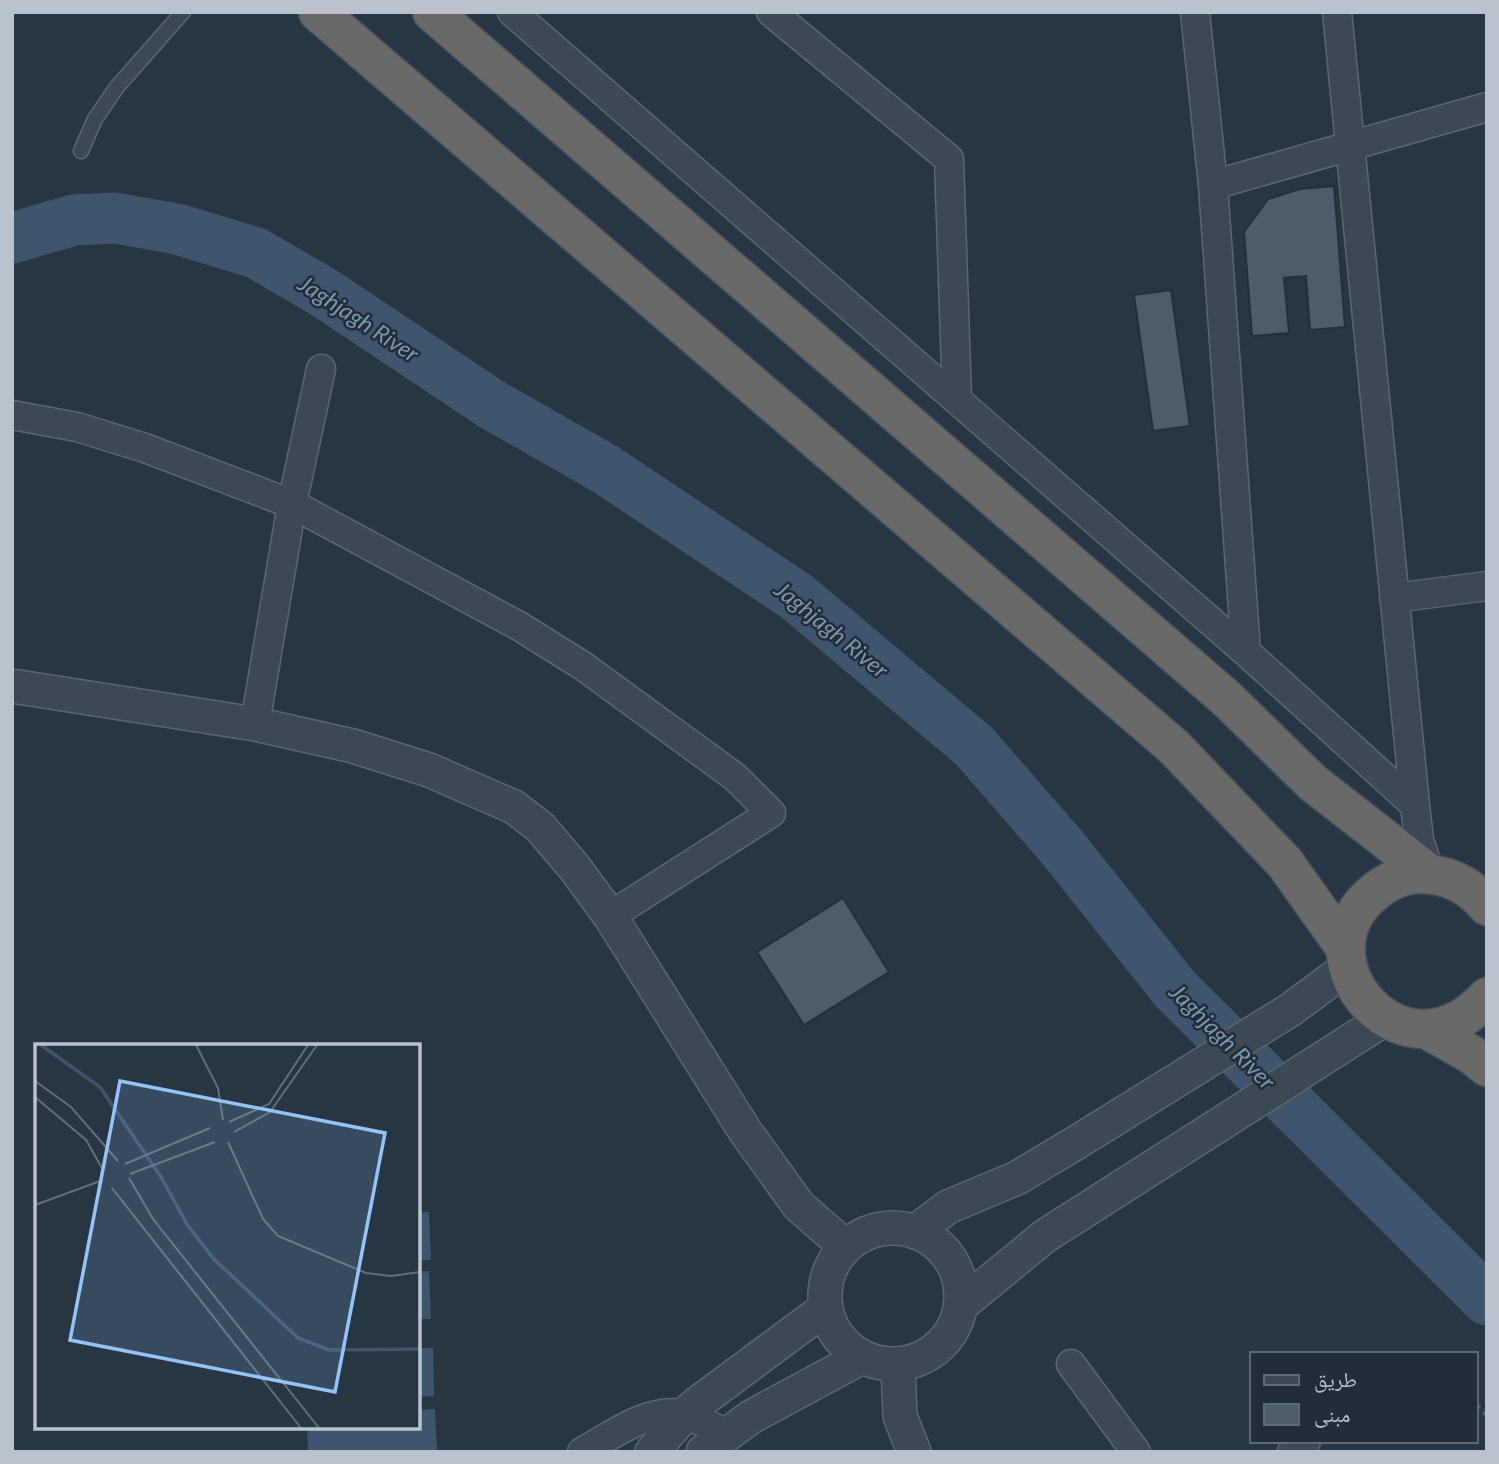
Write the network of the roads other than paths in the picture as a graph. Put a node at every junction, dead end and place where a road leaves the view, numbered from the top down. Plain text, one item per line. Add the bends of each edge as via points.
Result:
1 (183, 12) edge
2 (317, 12) edge
3 (432, 12) edge
4 (512, 12) edge
5 (771, 12) edge
6 (1195, 12) edge
7 (1337, 12) edge
8 (1487, 107) edge
9 (1350, 146) junction
10 (81, 151) dead end
11 (1213, 185) junction
12 (321, 369) dead end
13 (957, 400) junction
14 (12, 415) edge
15 (292, 504) junction
16 (1487, 586) edge
17 (1394, 598) junction
18 (1246, 652) junction
19 (12, 686) edge
20 (255, 724) junction
21 (1415, 806) junction
22 (1430, 874) junction
23 (1487, 906) edge
24 (610, 916) junction
25 (1347, 958) junction
26 (1487, 997) edge
27 (1386, 1018) junction
28 (1426, 1028) junction
29 (1487, 1067) edge
30 (915, 1232) junction
31 (846, 1247) junction
32 (961, 1305) junction
33 (826, 1308) junction
34 (862, 1357) junction
35 (1071, 1363) dead end
36 (898, 1364) junction
37 (684, 1415) junction
38 (715, 1443) edge
39 (582, 1452) edge
40 (652, 1452) edge
41 (914, 1452) edge
42 (1136, 1452) edge

1 - 10 lane via 117,87
2 - 25 highway via 1174,747 1285,863
3 - 22 highway via 1227,699 1313,783
4 - 13 street
5 - 13 street via 950,159
6 - 11 street
7 - 9 street
8 - 9 street
9 - 11 street
9 - 17 street
11 - 18 street
12 - 15 street
13 - 18 street
14 - 15 street via 77,426
15 - 20 street
15 - 24 street via 519,626 583,666 735,777 771,813
16 - 17 street
17 - 21 street
18 - 21 street
19 - 20 street
20 - 24 street via 353,746 429,770 514,807 540,827
21 - 22 street
22 - 23 highway via 1465,885
22 - 25 highway via 1395,879 1366,900 1349,931
24 - 31 street via 775,1173 799,1206
25 - 27 highway via 1363,999
25 - 30 street via 1290,1010 1017,1178 948,1208
26 - 28 highway via 1461,1019
27 - 28 highway
27 - 32 street via 1045,1236
28 - 29 highway
30 - 31 street via 879,1230
30 - 32 street via 946,1253 961,1286
31 - 33 street via 827,1278
32 - 36 street via 956,1323 933,1352
33 - 34 street via 835,1332
33 - 37 street
34 - 36 street
34 - 38 street via 779,1401
35 - 42 street
36 - 41 street via 900,1416
37 - 38 street
37 - 39 street via 644,1419
37 - 40 street

